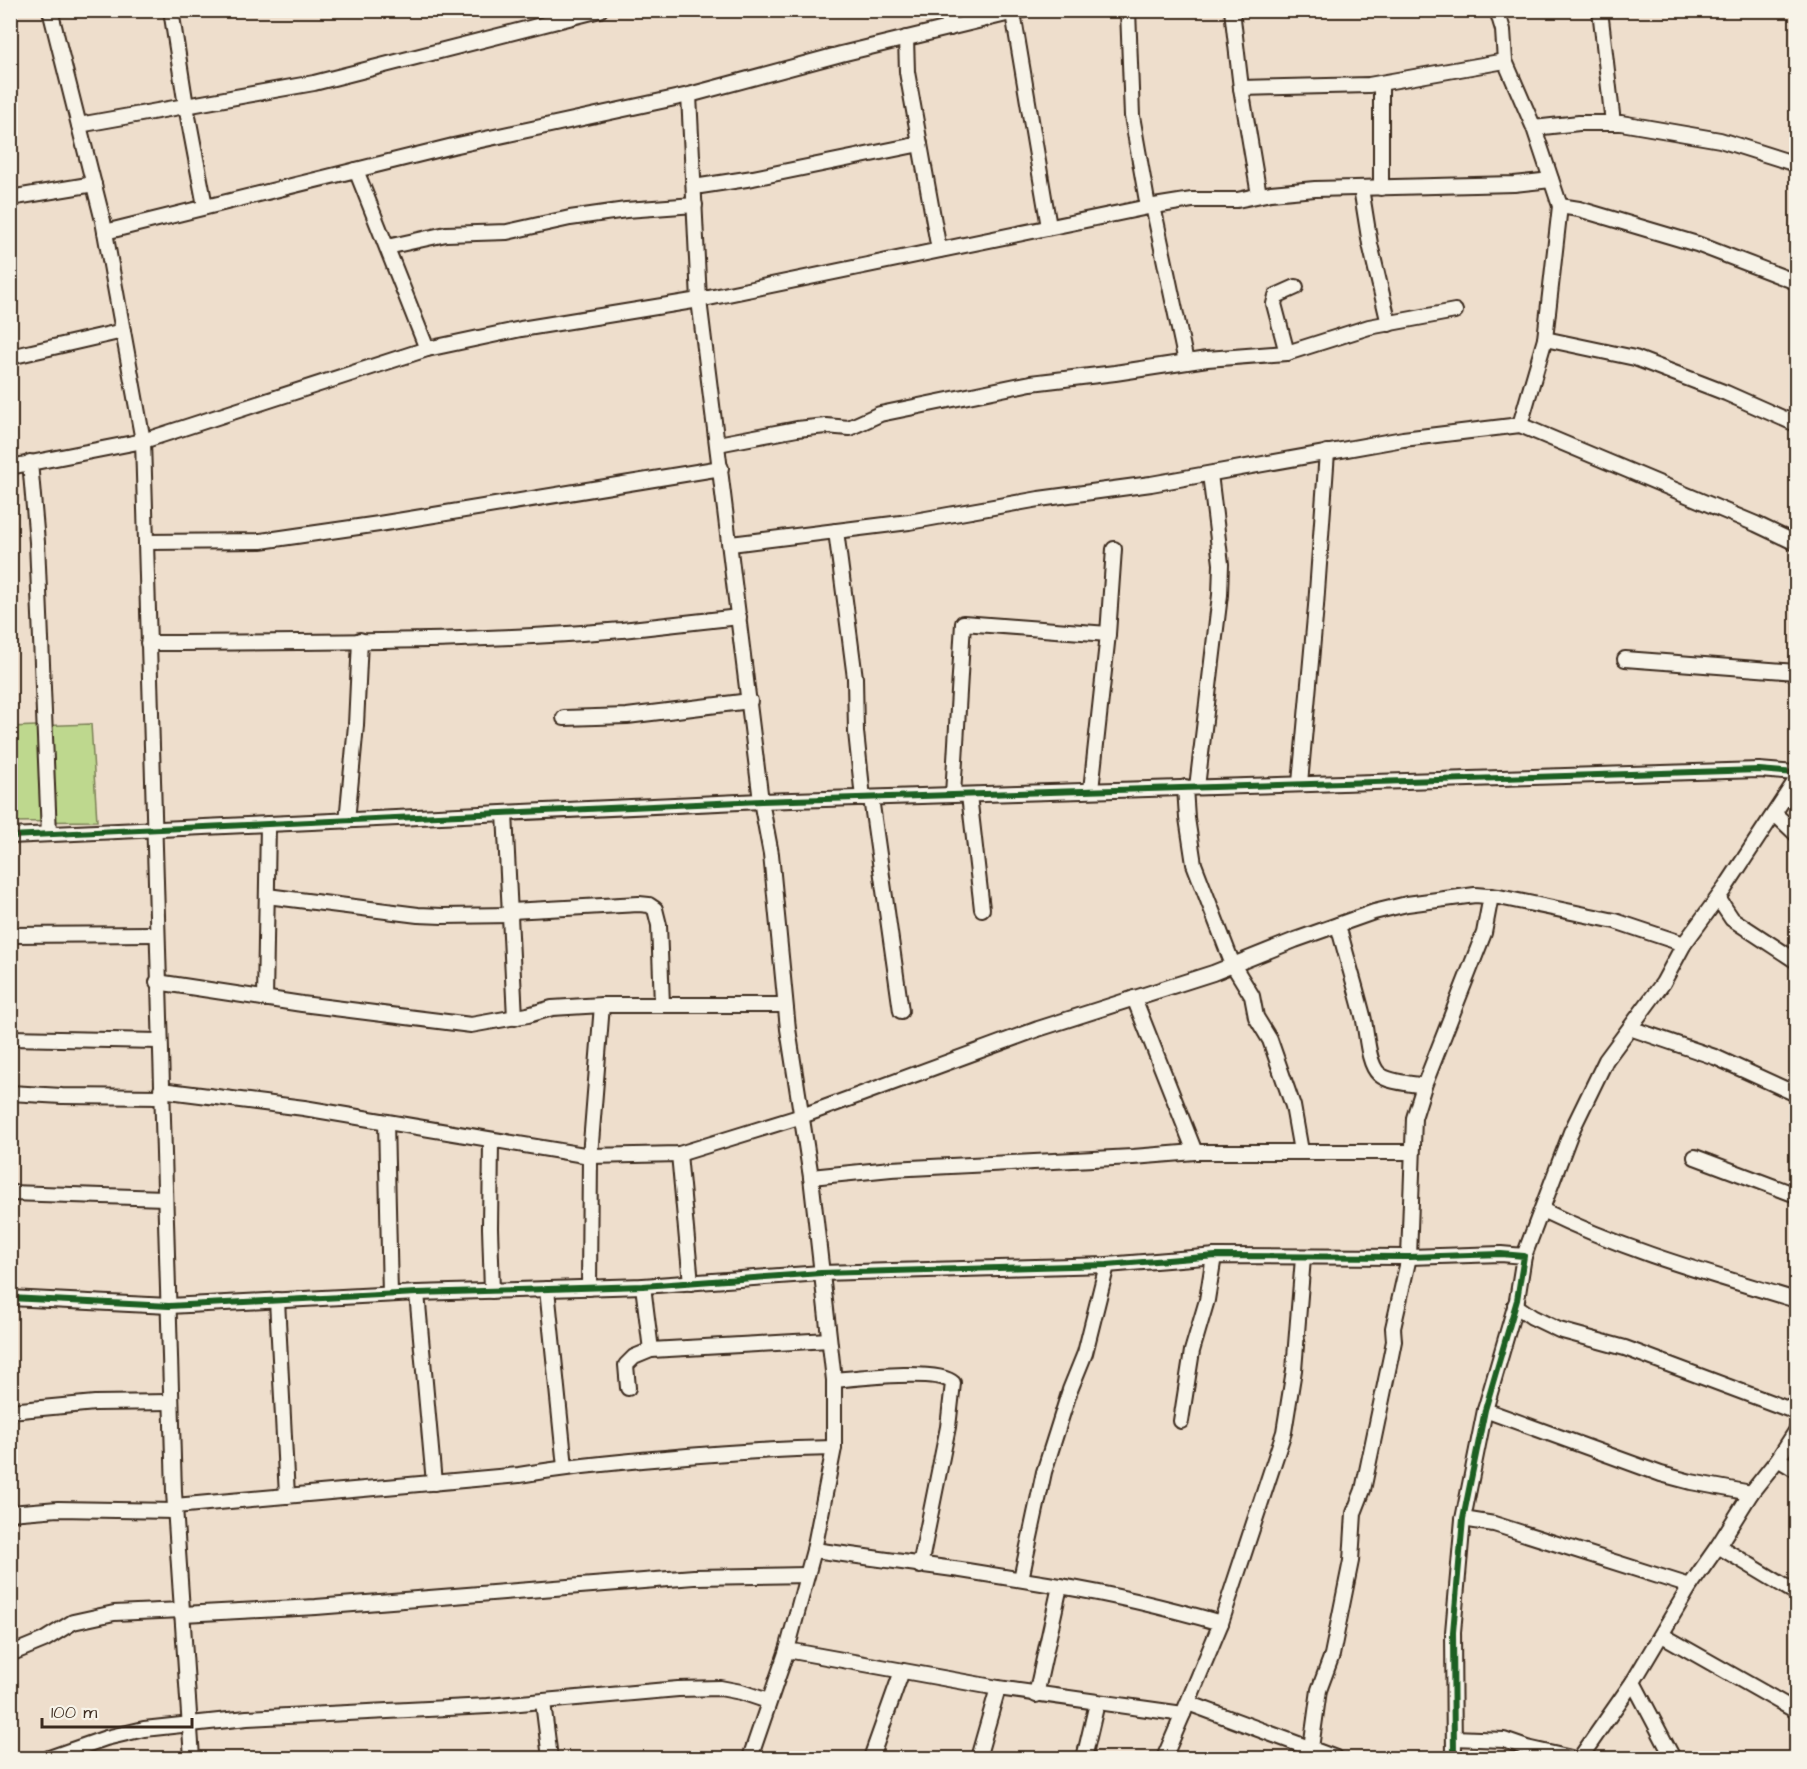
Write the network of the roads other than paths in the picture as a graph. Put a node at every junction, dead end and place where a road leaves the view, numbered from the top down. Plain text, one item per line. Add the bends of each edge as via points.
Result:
1 (50, 10) edge
2 (171, 10) edge
3 (600, 10) edge
4 (947, 10) edge
5 (1128, 10) edge
6 (1232, 10) edge
7 (1497, 10) edge
8 (1600, 10) edge
9 (1018, 12) edge
10 (950, 28) junction
11 (906, 38) junction
12 (1505, 61) junction
13 (1381, 83) junction
14 (1242, 88) junction
15 (689, 95) junction
16 (186, 106) junction
17 (1613, 123) junction
18 (79, 125) junction
19 (1534, 128) junction
20 (920, 144) junction
21 (1797, 164) edge
22 (356, 170) junction
23 (1551, 180) junction
24 (94, 184) junction
25 (694, 187) junction
26 (1361, 188) junction
27 (1381, 188) junction
28 (1259, 195) junction
29 (10, 198) edge
30 (695, 205) junction
31 (205, 206) junction
32 (1150, 206) junction
33 (1560, 206) junction
34 (1049, 227) junction
35 (105, 232) junction
36 (387, 247) junction
37 (939, 250) junction
38 (1797, 282) edge
39 (1296, 287) dead end
40 (699, 300) junction
41 (1455, 311) dead end
42 (1389, 324) junction
43 (123, 331) junction
44 (1545, 339) junction
45 (427, 349) junction
46 (1287, 353) junction
47 (10, 357) edge
48 (1186, 362) junction
49 (1797, 424) edge
50 (1520, 425) junction
51 (142, 441) junction
52 (718, 444) junction
53 (1327, 452) junction
54 (30, 462) junction
55 (10, 467) edge
56 (721, 468) junction
57 (1210, 474) junction
58 (836, 531) junction
59 (146, 542) junction
60 (1797, 543) edge
61 (731, 544) junction
62 (1114, 549) dead end
63 (740, 616) junction
64 (1108, 634) junction
65 (360, 640) junction
66 (148, 643) junction
67 (1625, 659) dead end
68 (1797, 672) edge
69 (750, 700) junction
70 (564, 718) dead end
71 (1797, 773) edge
72 (1797, 780) edge
73 (1300, 783) junction
74 (1191, 787) junction
75 (1091, 790) junction
76 (953, 795) junction
77 (969, 795) junction
78 (867, 798) junction
79 (761, 801) junction
80 (505, 813) junction
81 (1775, 814) junction
82 (347, 821) junction
83 (268, 824) junction
84 (153, 830) junction
85 (49, 834) junction
86 (1797, 834) edge
87 (10, 836) edge
88 (267, 896) junction
89 (1491, 896) junction
90 (1718, 898) junction
91 (982, 909) dead end
92 (511, 913) junction
93 (1338, 925) junction
94 (156, 934) junction
95 (10, 935) edge
96 (1684, 944) junction
97 (1797, 961) edge
98 (1233, 965) junction
99 (157, 982) junction
100 (1134, 998) junction
101 (265, 999) junction
102 (662, 1004) junction
103 (602, 1005) junction
104 (785, 1005) junction
105 (901, 1011) dead end
106 (515, 1018) junction
107 (1630, 1028) junction
108 (10, 1038) edge
109 (159, 1041) junction
110 (1424, 1086) junction
111 (10, 1093) edge
112 (161, 1094) junction
113 (1797, 1094) edge
114 (802, 1116) junction
115 (386, 1122) junction
116 (491, 1141) junction
117 (1301, 1151) junction
118 (1195, 1152) junction
119 (1413, 1152) junction
120 (679, 1154) junction
121 (590, 1156) junction
122 (1695, 1157) dead end
123 (811, 1177) junction
124 (10, 1193) edge
125 (1797, 1195) edge
126 (165, 1198) junction
127 (1542, 1210) junction
128 (1214, 1256) junction
129 (1524, 1256) junction
130 (1303, 1257) junction
131 (1409, 1257) junction
132 (1107, 1265) junction
133 (821, 1273) junction
134 (691, 1283) junction
135 (644, 1286) junction
136 (589, 1288) junction
137 (547, 1289) junction
138 (492, 1291) junction
139 (417, 1293) junction
140 (390, 1294) junction
141 (10, 1298) edge
142 (277, 1300) junction
143 (1797, 1300) edge
144 (1515, 1305) junction
145 (169, 1306) junction
146 (829, 1340) junction
147 (651, 1350) junction
148 (834, 1380) junction
149 (628, 1388) dead end
150 (171, 1402) junction
151 (1485, 1410) junction
152 (10, 1412) edge
153 (1797, 1412) edge
154 (1181, 1421) dead end
155 (1797, 1431) edge
156 (834, 1448) junction
157 (1778, 1459) junction
158 (564, 1467) junction
159 (1797, 1470) edge
160 (434, 1483) junction
161 (1751, 1493) junction
162 (287, 1496) junction
163 (175, 1508) junction
164 (10, 1513) edge
165 (1463, 1519) junction
166 (1718, 1546) junction
167 (814, 1550) junction
168 (920, 1566) junction
169 (807, 1575) junction
170 (1021, 1579) junction
171 (1060, 1586) junction
172 (1690, 1586) junction
173 (1797, 1593) edge
174 (182, 1612) junction
175 (1221, 1623) junction
176 (1662, 1635) junction
177 (787, 1650) junction
178 (10, 1654) edge
179 (902, 1671) junction
180 (1633, 1683) junction
181 (998, 1688) junction
182 (1036, 1695) junction
183 (768, 1701) junction
184 (543, 1702) junction
185 (1097, 1703) junction
186 (1186, 1709) junction
187 (1797, 1711) edge
188 (191, 1724) junction
189 (1454, 1738) junction
190 (1311, 1748) junction
191 (49, 1758) edge
192 (192, 1758) edge
193 (550, 1758) edge
194 (750, 1758) edge
195 (871, 1758) edge
196 (978, 1758) edge
197 (1084, 1758) edge
198 (1164, 1758) edge
199 (1336, 1758) edge
200 (1454, 1758) edge
201 (1571, 1758) edge
202 (1580, 1758) edge
203 (1673, 1758) edge

1 - 18 street
2 - 16 street
3 - 16 street via 314,83
4 - 10 street
5 - 32 street via 1132,116
6 - 14 street
7 - 12 street
8 - 17 street
9 - 10 street
9 - 34 street
10 - 11 street
11 - 15 street
11 - 20 street via 907,72
12 - 13 street
12 - 19 street
13 - 14 street
13 - 27 street
14 - 28 street
15 - 22 street
15 - 25 street
16 - 18 street
16 - 31 street
17 - 19 street
17 - 21 street via 1720,140
18 - 24 street
19 - 23 street
20 - 25 street
20 - 37 street
22 - 31 street
22 - 36 street
23 - 27 street
23 - 33 street
24 - 29 street
24 - 35 street
25 - 30 street
26 - 27 street
26 - 28 street
26 - 42 street
28 - 32 street
30 - 36 street via 570,218 507,232 446,234
30 - 40 street
31 - 35 street
32 - 34 street
32 - 48 street
33 - 38 street via 1697,244
33 - 44 street
34 - 37 street
35 - 43 street
36 - 45 street
37 - 40 street
39 - 46 street via 1276,296 1274,303
40 - 45 street via 521,329
40 - 52 street
41 - 42 street
42 - 46 street
43 - 47 street
43 - 51 street
44 - 49 street via 1635,358
44 - 50 street
45 - 51 street
46 - 48 street
48 - 52 street via 1031,383 880,414 849,428 796,429
50 - 53 street
50 - 60 street
51 - 54 street
51 - 59 street
52 - 56 street
53 - 57 street
53 - 73 street
54 - 55 street
54 - 85 street
56 - 59 street via 261,541
56 - 61 street
57 - 58 street
57 - 74 street via 1221,564 1220,595
58 - 61 street
58 - 78 street via 855,678 856,732
59 - 66 street
61 - 63 street
62 - 64 street
63 - 65 street via 622,630
63 - 69 street
64 - 75 street
64 - 76 street via 963,623
65 - 66 street
65 - 82 street via 357,725
66 - 84 street
67 - 68 street
69 - 70 street via 627,716
69 - 79 street
71 - 73 street via 1759,770
72 - 81 street
73 - 74 street
74 - 75 street
74 - 98 street via 1187,818 1194,864
75 - 77 street
76 - 77 street
76 - 78 street
77 - 91 street
78 - 79 street
78 - 105 street
79 - 80 street
79 - 104 street via 771,854
80 - 82 street
80 - 92 street
81 - 86 street
81 - 90 street
82 - 83 street
83 - 84 street
83 - 88 street
84 - 85 street
84 - 94 street
85 - 87 street
88 - 92 street via 418,915
88 - 101 street
89 - 93 street via 1407,904
89 - 96 street via 1615,921
89 - 110 street via 1484,933
90 - 96 street
90 - 97 street via 1732,919
92 - 102 street via 649,905 655,909 659,925
92 - 106 street
93 - 98 street
93 - 110 street via 1375,1069 1389,1079
94 - 95 street
94 - 99 street
96 - 107 street via 1664,983
98 - 100 street
98 - 117 street via 1252,996 1256,1017 1270,1040 1293,1106
99 - 101 street
99 - 109 street
100 - 114 street
100 - 118 street
101 - 106 street via 471,1025
102 - 103 street
102 - 104 street
103 - 106 street via 552,1008
103 - 121 street
104 - 114 street
107 - 113 street via 1715,1056
107 - 127 street via 1606,1060 1571,1132
108 - 109 street
109 - 112 street
110 - 119 street via 1414,1118
111 - 112 street
112 - 115 street via 304,1108
112 - 126 street
114 - 120 street
114 - 123 street
115 - 116 street
115 - 140 street
116 - 121 street
116 - 138 street
117 - 118 street
117 - 119 street
118 - 123 street
119 - 131 street
120 - 121 street
120 - 134 street
121 - 136 street
122 - 125 street
123 - 133 street
124 - 126 street
126 - 145 street
127 - 129 street
127 - 143 street via 1633,1250
128 - 130 street
128 - 132 street
128 - 154 street via 1208,1300 1189,1362
129 - 131 street
129 - 144 street
130 - 131 street
130 - 175 street via 1294,1371 1284,1432
131 - 190 street via 1363,1490 1354,1513 1351,1561 1332,1655 1319,1690
132 - 133 street
132 - 170 street via 1085,1353 1044,1472
133 - 134 street
133 - 146 street
134 - 135 street
135 - 136 street
135 - 147 street
136 - 137 street
137 - 138 street
137 - 158 street
138 - 139 street
139 - 140 street
139 - 160 street
140 - 142 street
141 - 145 street
142 - 145 street
142 - 162 street
144 - 151 street
144 - 153 street via 1559,1330 1625,1348
145 - 150 street
146 - 147 street
146 - 148 street
147 - 149 street via 626,1365
148 - 156 street
148 - 168 street via 900,1375 947,1377 953,1383
150 - 152 street via 95,1403
150 - 163 street
151 - 161 street via 1660,1474
151 - 165 street
155 - 157 street
156 - 158 street via 786,1448
156 - 167 street
157 - 159 street
157 - 161 street
158 - 160 street
160 - 162 street
161 - 166 street
162 - 163 street
163 - 164 street
163 - 174 street
165 - 172 street via 1494,1524
165 - 189 street via 1453,1632
166 - 172 street
166 - 173 street
167 - 168 street
167 - 169 street
168 - 170 street
169 - 174 street via 694,1577 328,1606
169 - 177 street
170 - 171 street
171 - 175 street via 1158,1605
171 - 182 street
172 - 176 street
174 - 178 street via 114,1613 73,1622
174 - 188 street
175 - 186 street
176 - 180 street
176 - 187 street
177 - 179 street
177 - 183 street
179 - 181 street
179 - 195 street
180 - 202 street
180 - 203 street
181 - 182 street
181 - 196 street
182 - 185 street
183 - 184 street via 720,1688
183 - 194 street
184 - 188 street
184 - 193 street
185 - 186 street
185 - 197 street
186 - 190 street
186 - 198 street
188 - 191 street via 106,1738
188 - 192 street
189 - 200 street
189 - 201 street via 1504,1740
190 - 199 street

